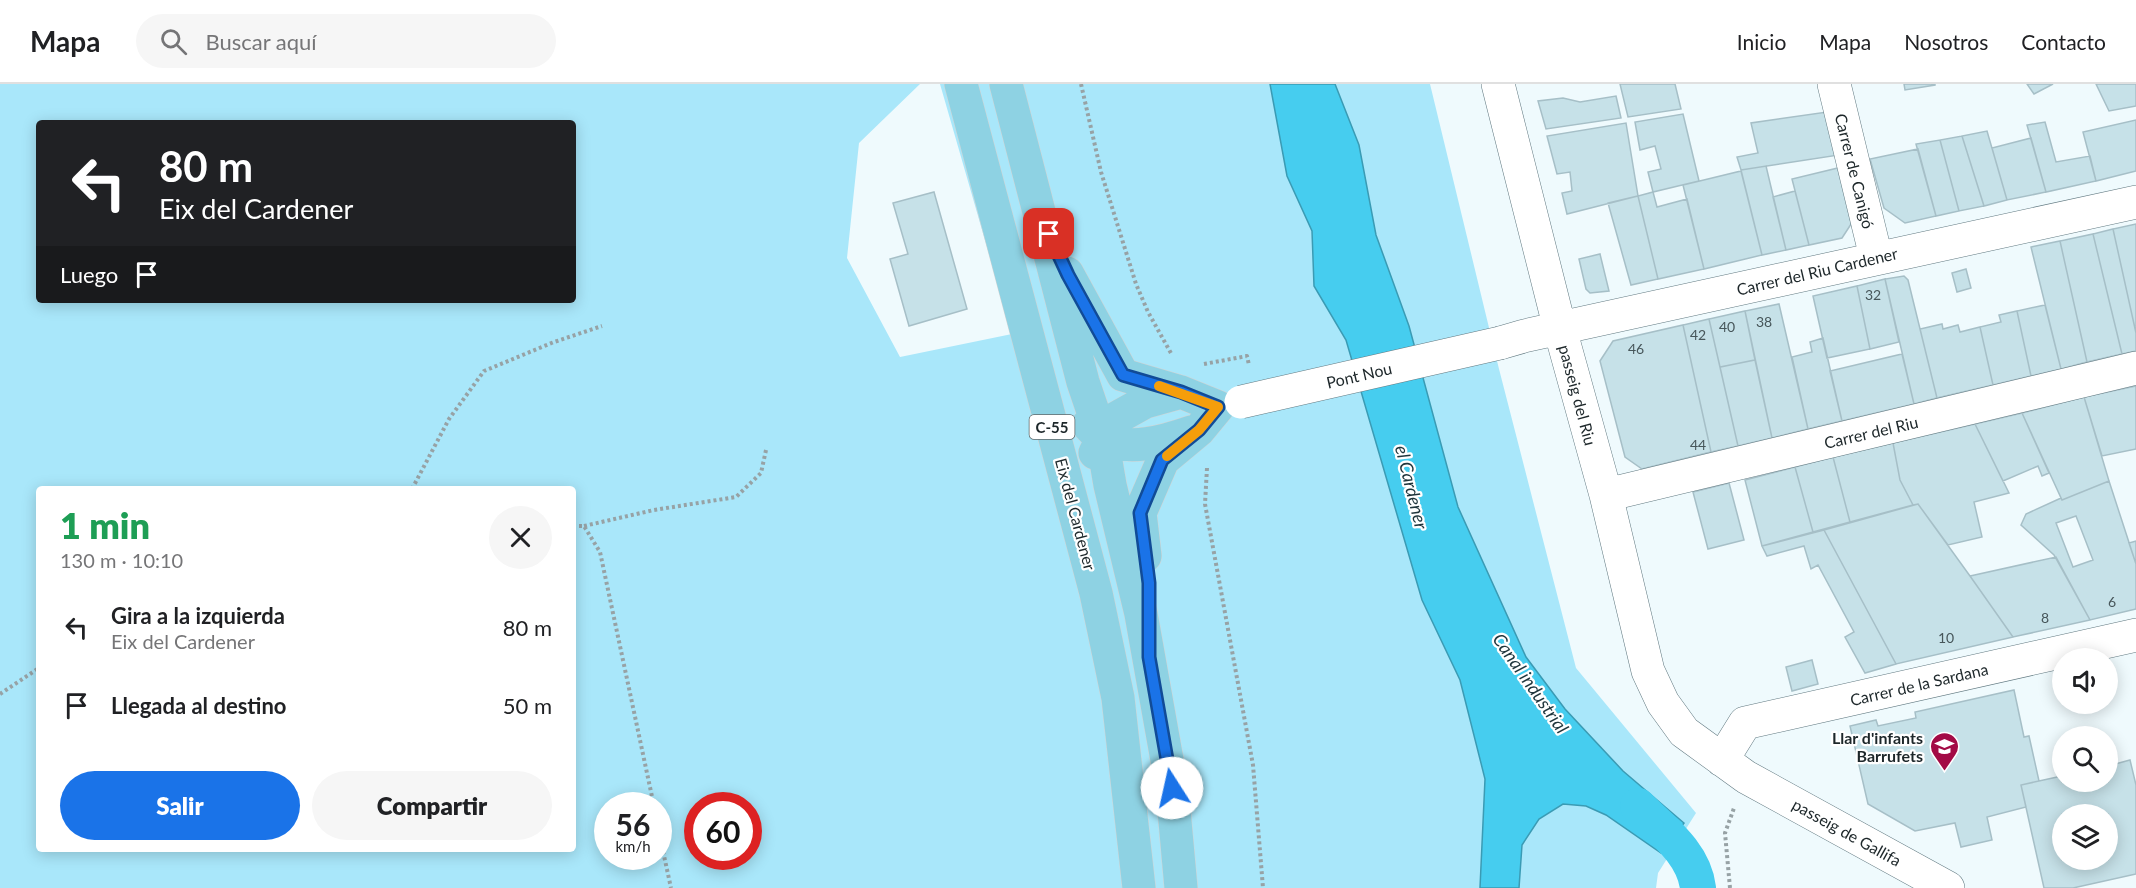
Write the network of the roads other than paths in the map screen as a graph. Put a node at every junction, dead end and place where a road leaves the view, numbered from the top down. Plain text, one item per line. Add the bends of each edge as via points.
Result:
1 (1006, 84) edge
2 (1498, 84) edge
3 (1834, 84) edge
4 (962, 88) edge
5 (2136, 202) edge
6 (1039, 213) junction
7 (1876, 257) junction
8 (1560, 329) junction
9 (1500, 343) joint
10 (2136, 369) edge
11 (1181, 392) junction
12 (1219, 413) junction
13 (1102, 438) junction
14 (1606, 495) junction
15 (2136, 635) edge
16 (1149, 657) junction
17 (1663, 703) joint
18 (1126, 765) junction
19 (1734, 768) junction
20 (1140, 888) edge
21 (1181, 888) edge
22 (1948, 888) edge

1 - 6 main road, C-55
2 - 8 street, passeig del Riu
3 - 7 street, Carrer de Canigó
4 - 13 main road, Eix del Cardener / C-55 via 1011,188 1073,412
4 - 18 main road, Eix del Cardener / C-55 via 1096,593 1118,698
5 - 7 street, Carrer del Riu Cardener
6 - 11 main road, C-55 via 1123,375
6 - 13 main road, C-55 via 1083,382
7 - 8 street, Carrer del Riu Cardener
8 - 9 street, Carrer del Riu Cardener
8 - 14 street, passeig del Riu
9 - 12 street, Pont Nou, bridge
10 - 14 street, Carrer del Riu
11 - 12 main road, C-55
11 - 13 main road, Eix del Cardener / C-55 via 1145,402 1111,421
12 - 13 main road, Eix del Cardener / C-55 via 1164,441 1128,445
12 - 16 main road, C-55 via 1162,460 1140,513 1149,583
13 - 16 main road, C-55
13 - 18 main road, Eix del Cardener / C-55 via 1087,468 1115,581 1135,719
14 - 17 street, passeig del Riu via 1648,671
15 - 19 street, Carrer de la Sardana via 1745,723
16 - 21 main road, C-55 via 1172,788
17 - 19 street, passeig de Gallifa via 1684,732
18 - 20 main road, Eix del Cardener / C-55
19 - 22 street, passeig de Gallifa

